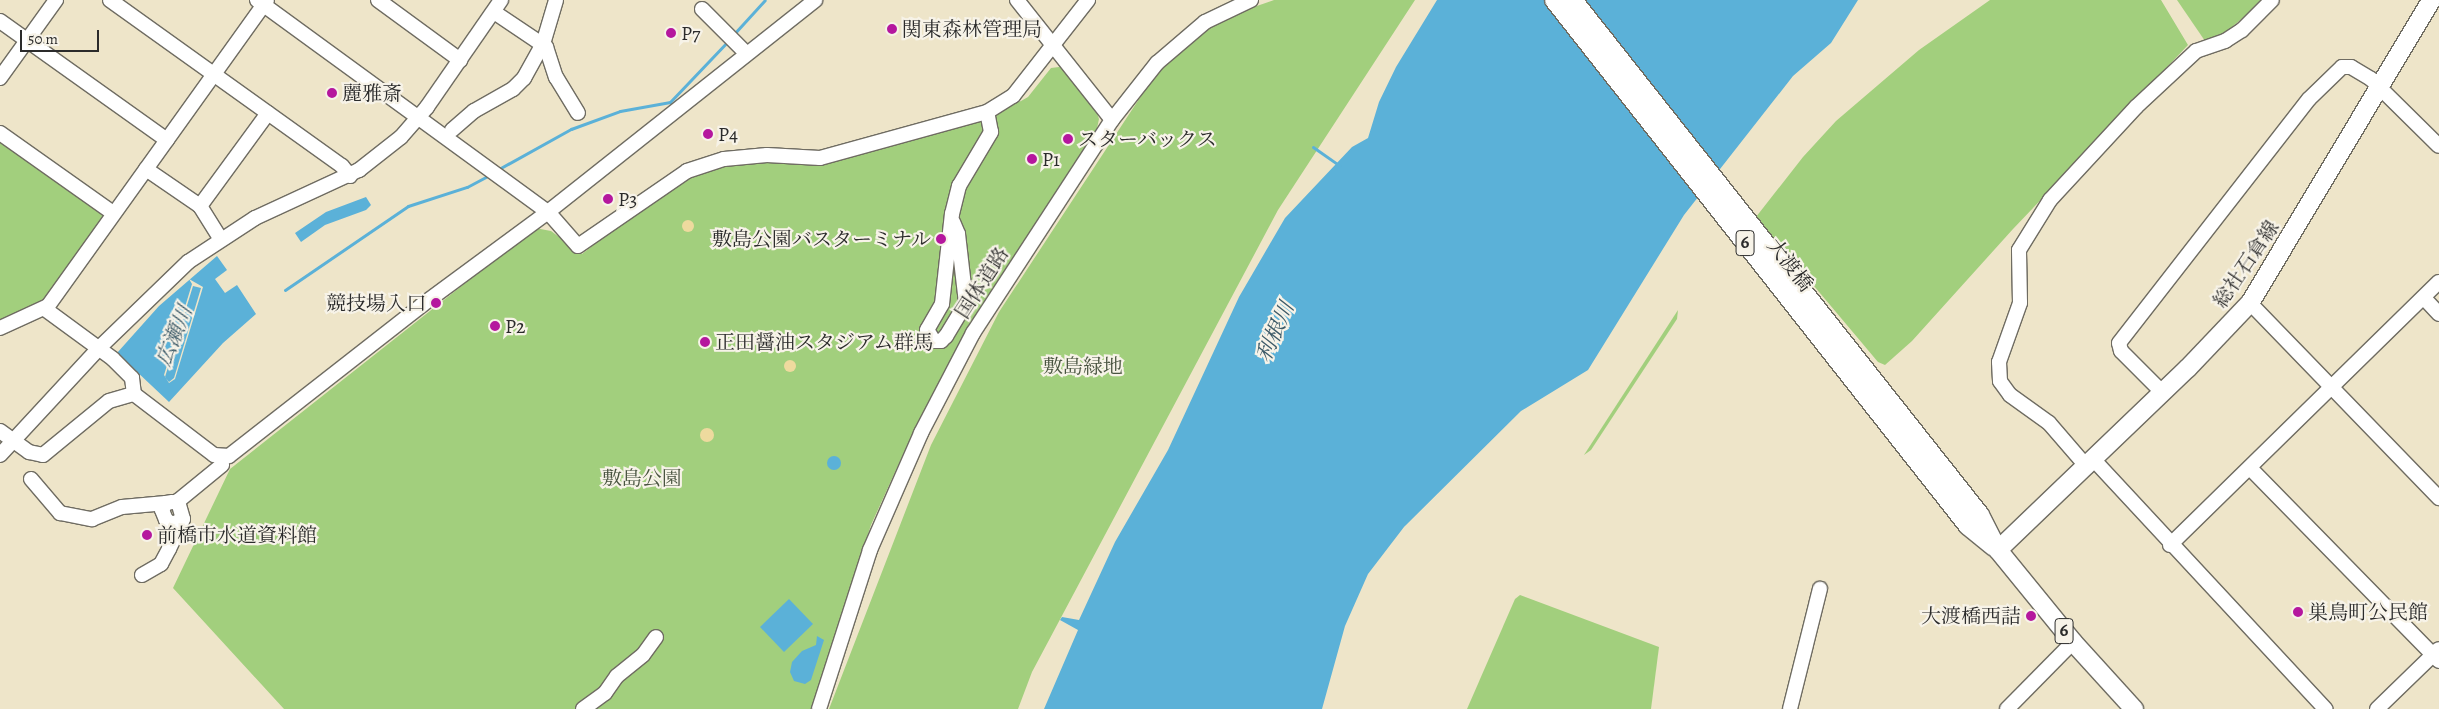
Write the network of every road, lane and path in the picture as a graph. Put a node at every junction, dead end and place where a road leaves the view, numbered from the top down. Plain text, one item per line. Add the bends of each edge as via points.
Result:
1 (56, 0) edge
2 (110, 0) edge
3 (378, 0) edge
4 (501, 0) edge
5 (556, 0) edge
6 (815, 0) edge
7 (1017, 0) edge
8 (1088, 0) edge
9 (1251, 0) edge
10 (1554, 0) edge
11 (1573, 0) edge
12 (2272, 0) edge
13 (2431, 0) edge
14 (262, 2) edge
15 (702, 9) dead end
16 (494, 12) junction
17 (0, 21) edge
18 (28, 40) junction
19 (543, 44) junction
20 (1054, 46) junction
21 (746, 53) junction
22 (460, 60) junction
23 (213, 74) junction
24 (0, 78) edge
25 (2380, 88) junction
26 (987, 112) junction
27 (268, 113) junction
28 (578, 113) dead end
29 (419, 117) junction
30 (1112, 120) junction
31 (452, 130) dead end
32 (0, 133) edge
33 (166, 140) junction
34 (2439, 146) edge
35 (146, 169) junction
36 (350, 176) junction
37 (200, 206) junction
38 (548, 212) junction
39 (113, 214) junction
40 (953, 222) junction
41 (220, 238) junction
42 (2439, 282) edge
43 (2424, 298) junction
44 (2250, 304) junction
45 (45, 309) junction
46 (2439, 314) edge
47 (0, 328) edge
48 (99, 348) junction
49 (2331, 388) junction
50 (2163, 393) junction
51 (134, 394) junction
52 (0, 432) edge
53 (12, 442) junction
54 (0, 455) edge
55 (2090, 464) junction
56 (222, 465) dead end
57 (2250, 468) junction
58 (32, 479) dead end
59 (1943, 481) junction
60 (2439, 498) edge
61 (172, 502) junction
62 (2170, 545) junction
63 (1998, 550) junction
64 (142, 575) dead end
65 (1820, 589) dead end
66 (656, 637) dead end
67 (2073, 642) junction
68 (2437, 655) edge
69 (583, 709) edge
70 (820, 709) edge
71 (1790, 709) edge
72 (2007, 709) edge
73 (2134, 709) edge
74 (2325, 709) edge
75 (2377, 709) edge

1 - 18 street
2 - 23 street
3 - 22 street
4 - 16 street
5 - 19 street
6 - 21 street
7 - 20 street
8 - 20 street
9 - 30 street, 国体道路 via 1219,14 1178,42
10 - 59 main road, 大渡橋 / 6
11 - 59 main road, 大渡橋 / 6
12 - 55 street via 2242,30 2225,41 2196,51 2136,107 2050,200 2019,250 2020,303 1999,362 2000,381 2010,395 2049,423
13 - 25 main road, 総社石倉線
14 - 23 street
14 - 29 street
15 - 21 street
16 - 19 street
16 - 22 street
17 - 18 street
18 - 24 street
18 - 33 street
19 - 28 street via 551,54 556,78
19 - 31 street via 524,78 513,89 474,111
20 - 26 street via 1013,96
20 - 30 street
21 - 38 street
22 - 29 street
23 - 27 street
23 - 33 street
25 - 34 street
25 - 44 main road, 総社石倉線
25 - 50 street via 2371,79 2345,66 2314,94 2120,340 2118,346 2121,351
26 - 38 street via 820,158 767,155 724,159 687,171 578,246
26 - 40 street via 991,132 959,186
27 - 36 street via 342,166
27 - 37 street
29 - 36 street via 391,146
29 - 38 street
30 - 70 street, 国体道路 via 973,333 920,433 870,550
32 - 39 street
33 - 35 street
35 - 37 street
35 - 39 street
36 - 41 street via 255,218
37 - 41 street
38 - 51 street via 225,458 210,452 150,403
39 - 45 street
40 - 40 street via 958,234 966,303 946,336 941,341 934,341 927,330 942,304
41 - 48 street via 188,262
42 - 43 street
43 - 46 street
43 - 49 street
44 - 49 street
44 - 50 main road, 総社石倉線
45 - 47 street
45 - 48 street
48 - 51 street via 132,378
48 - 53 street
49 - 57 street
49 - 60 street
50 - 55 main road, 総社石倉線
51 - 53 street via 109,401 42,455
52 - 53 street
53 - 54 street
55 - 62 street
55 - 63 main road, 総社石倉線
56 - 61 street
57 - 62 street
57 - 68 street
58 - 61 street via 60,513 92,519 122,507
59 - 63 main road, 6 via 1968,526
61 - 64 street via 183,519 161,564
62 - 74 street
63 - 67 main road, 6
65 - 71 street
66 - 69 street via 643,655 616,676 605,693
67 - 72 street
67 - 73 main road, 6
68 - 75 street

